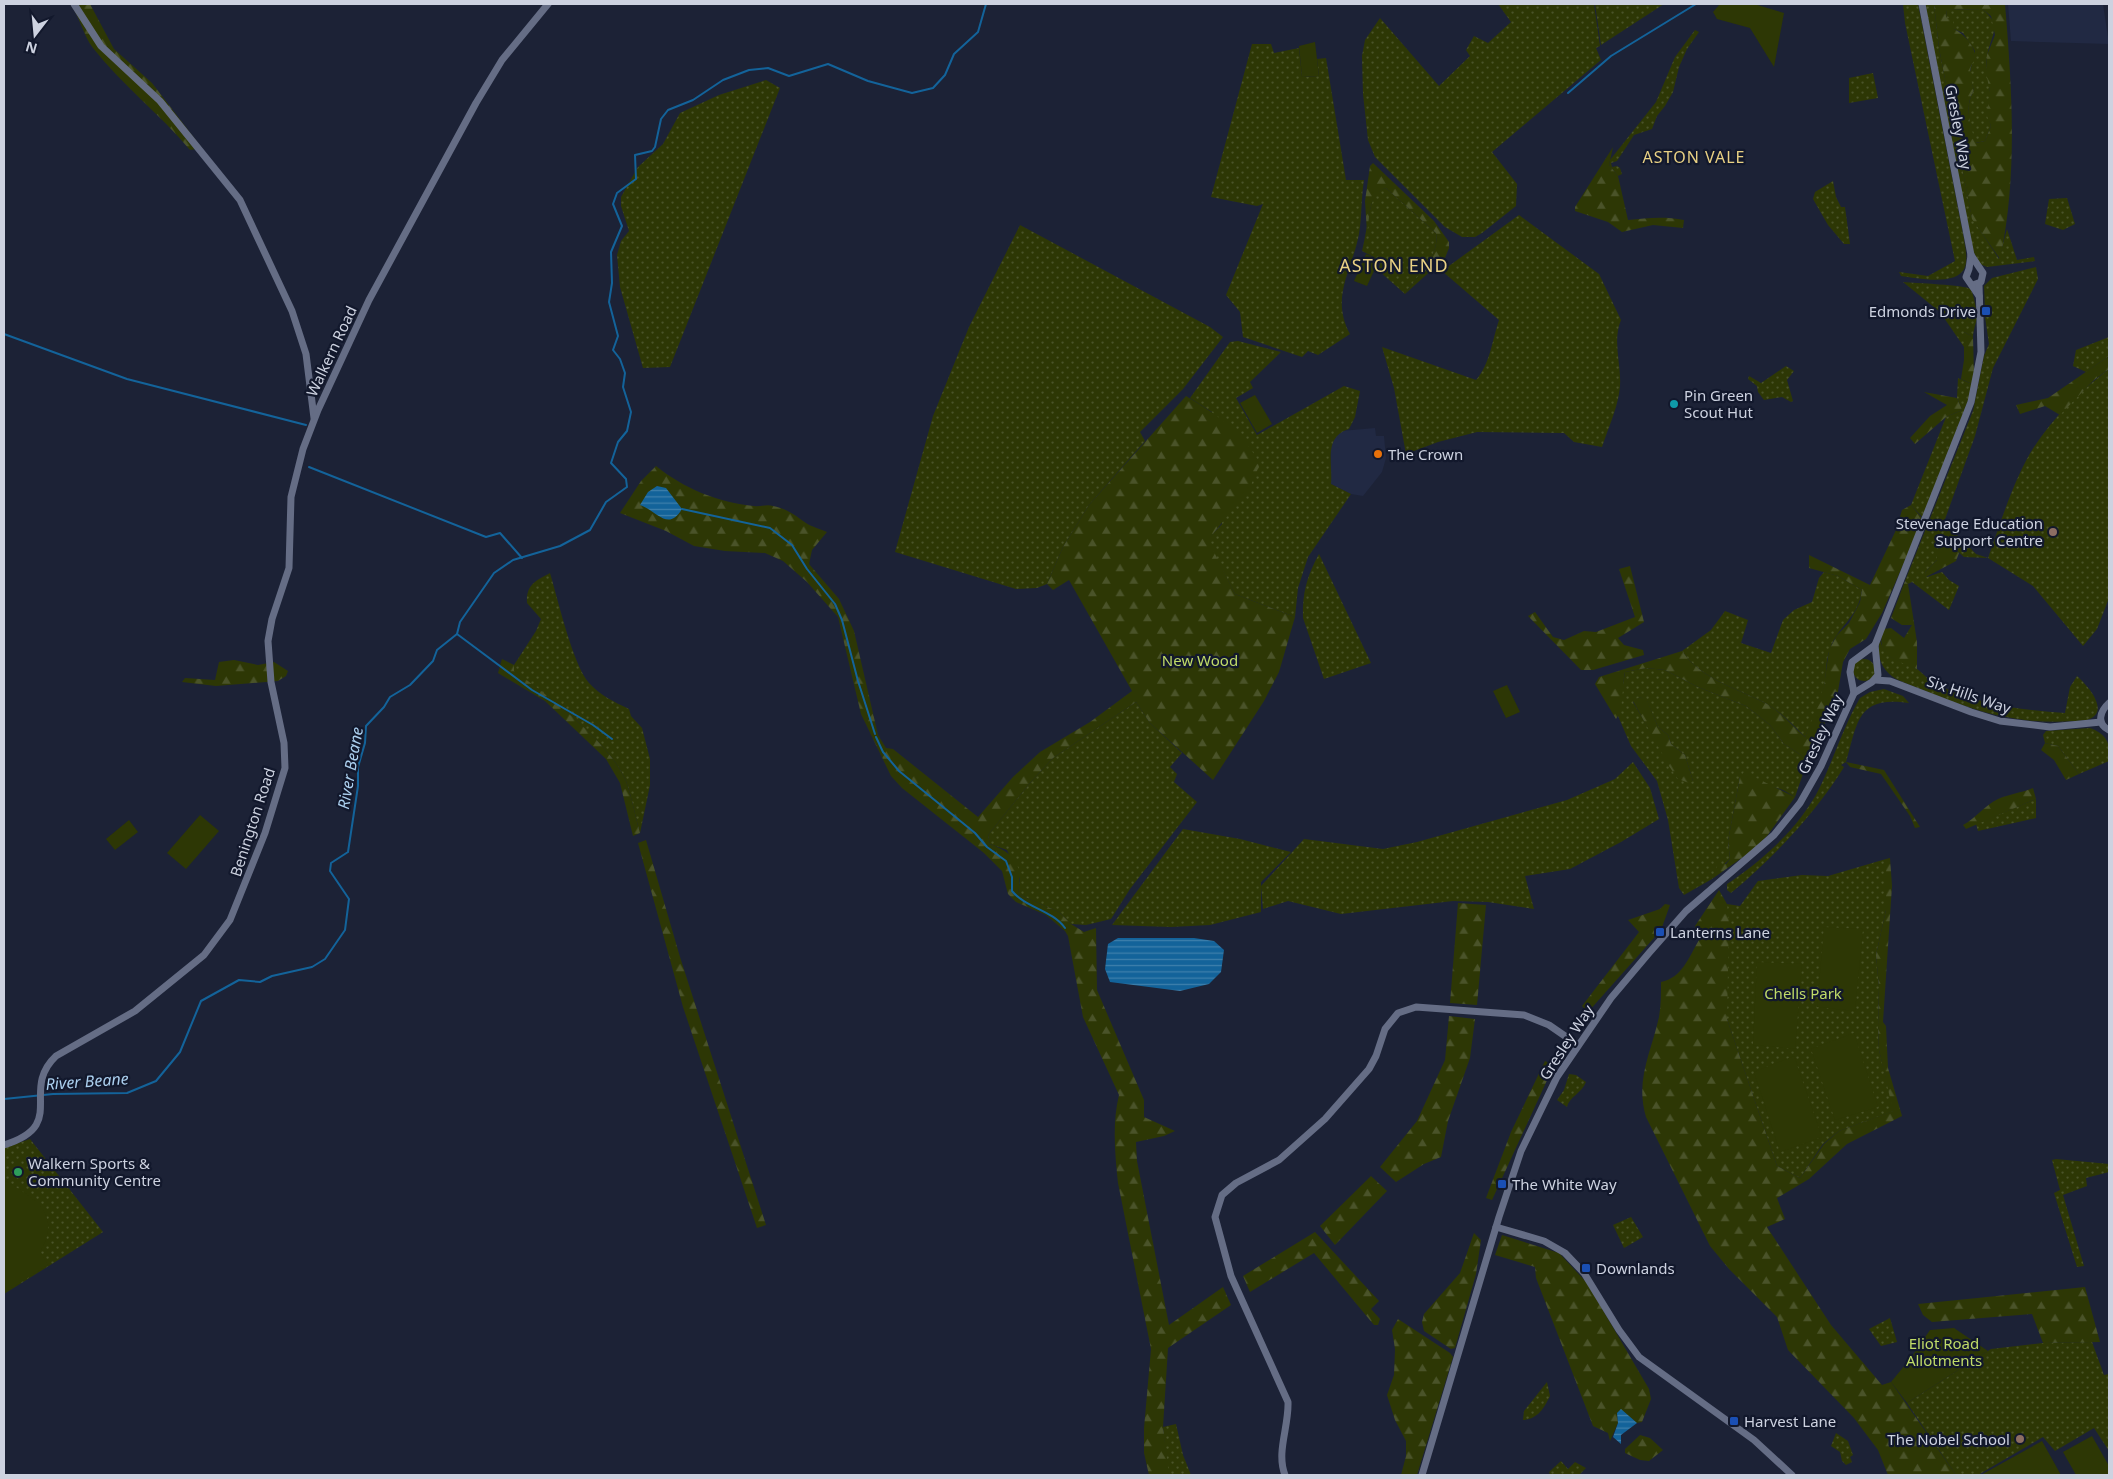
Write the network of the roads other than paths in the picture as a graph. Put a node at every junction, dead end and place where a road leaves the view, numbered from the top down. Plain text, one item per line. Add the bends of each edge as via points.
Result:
1 (74, 4) edge
2 (548, 4) edge
3 (1922, 4) edge
4 (1971, 255) junction
5 (1979, 268) junction
6 (1969, 269) junction
7 (1976, 285) junction
8 (314, 418) junction
9 (1875, 645) junction
10 (1864, 656) junction
11 (1876, 661) junction
12 (1879, 670) junction
13 (1853, 678) junction
14 (1875, 680) junction
15 (1890, 681) junction
16 (1866, 684) junction
17 (1854, 694) junction
18 (2109, 703) edge
19 (2101, 722) junction
20 (2109, 731) edge
21 (1578, 1045) junction
22 (4, 1145) edge
23 (1496, 1226) junction
24 (1285, 1475) edge
25 (1422, 1475) edge
26 (1792, 1475) edge

1 - 8 street, Walkern Road via 101,46 160,100 240,200 298,328 311,376
2 - 8 street, Walkern Road via 502,60 476,103 369,300
3 - 4 street, Gresley Way
4 - 5 street, Gresley Way
4 - 6 street, Gresley Way
5 - 6 street
5 - 7 street, Gresley Way via 1984,277
6 - 7 street, Gresley Way via 1966,280
7 - 9 street, Gresley Way via 1980,352 1971,402
8 - 22 street, Benington Road via 291,496 289,568 268,641 285,768 246,886 227,925 204,955 135,1011 56,1056 43,1070 40,1086 42,1103 32,1132 21,1140
9 - 10 street, Gresley Way
9 - 11 street, Gresley Way
10 - 11 street
10 - 13 street, Gresley Way via 1857,658 1851,666
11 - 12 street, Gresley Way
12 - 14 street
12 - 15 street, Six Hills Way
13 - 16 street, Gresley Way
13 - 17 street, Gresley Way
14 - 15 street, Six Hills Way
14 - 16 street, Gresley Way
15 - 19 street, Six Hills Way via 1971,712 2020,725 2066,727
16 - 17 street, Gresley Way
17 - 21 street, Gresley Way via 1821,766 1792,814 1761,848 1686,911 1611,998
18 - 19 street via 2102,710
19 - 20 street
21 - 23 street, Gresley Way via 1535,1120
21 - 24 street via 1549,1025 1524,1015 1416,1006 1389,1022 1369,1069 1325,1119 1279,1160 1236,1183 1222,1196 1215,1217 1231,1276 1288,1402 1289,1418 1282,1452
23 - 25 street, Gresley Way
23 - 26 street via 1544,1241 1565,1253 1584,1273 1639,1357 1754,1440

